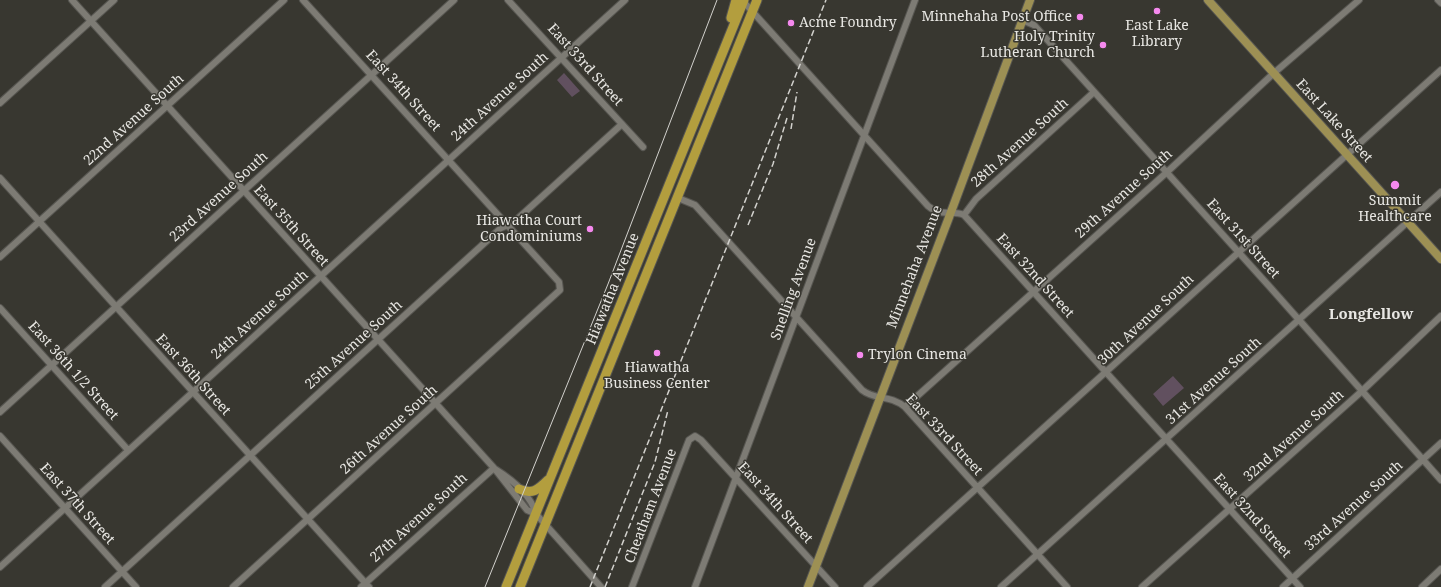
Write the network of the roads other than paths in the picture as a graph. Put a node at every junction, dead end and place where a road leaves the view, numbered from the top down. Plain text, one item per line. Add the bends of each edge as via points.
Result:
1 (72, 0) edge
2 (114, 0) edge
3 (284, 0) edge
4 (303, 0) edge
5 (454, 0) edge
6 (508, 0) edge
7 (625, 0) edge
8 (742, 0) edge
9 (758, 0) edge
10 (915, 0) edge
11 (1030, 0) edge
12 (1208, 0) edge
13 (1359, 0) edge
14 (1438, 0) edge
15 (1441, 3) edge
16 (753, 12) junction
17 (1022, 20) junction
18 (90, 21) junction
19 (561, 58) junction
20 (1441, 70) edge
21 (1274, 73) junction
22 (371, 75) junction
23 (1094, 92) junction
24 (0, 103) edge
25 (167, 106) junction
26 (622, 124) junction
27 (864, 135) junction
28 (643, 147) dead end
29 (1346, 154) junction
30 (448, 160) junction
31 (1166, 173) junction
32 (0, 178) edge
33 (243, 191) junction
34 (1441, 192) edge
35 (678, 198) junction
36 (950, 214) junction
37 (964, 215) junction
38 (1408, 221) junction
39 (39, 222) junction
40 (508, 225) junction
41 (1238, 252) junction
42 (0, 257) edge
43 (1441, 259) edge
44 (321, 276) junction
45 (560, 290) joint
46 (1034, 292) junction
47 (116, 307) junction
48 (0, 308) edge
49 (1441, 316) edge
50 (796, 318) junction
51 (1300, 320) junction
52 (378, 340) junction
53 (51, 365) junction
54 (1107, 373) junction
55 (1362, 391) junction
56 (192, 392) junction
57 (879, 397) junction
58 (436, 404) junction
59 (905, 407) junction
60 (0, 412) edge
61 (0, 436) edge
62 (695, 436) joint
63 (1167, 439) junction
64 (1441, 443) edge
65 (128, 450) junction
66 (250, 456) junction
67 (1423, 459) junction
68 (494, 468) junction
69 (553, 474) junction
70 (736, 476) junction
71 (1441, 480) edge
72 (977, 488) junction
73 (519, 489) junction
74 (65, 509) junction
75 (1230, 509) junction
76 (536, 514) junction
77 (308, 520) junction
78 (545, 524) junction
79 (1038, 554) junction
80 (816, 566) junction
81 (0, 567) edge
82 (1441, 569) edge
83 (122, 572) junction
84 (1292, 578) junction
85 (365, 586) edge
86 (105, 587) edge
87 (136, 587) edge
88 (233, 587) edge
89 (506, 587) edge
90 (520, 587) edge
91 (601, 587) edge
92 (632, 587) edge
93 (695, 587) edge
94 (808, 587) edge
95 (835, 587) edge
96 (868, 587) edge
97 (1001, 587) edge
98 (1067, 587) edge
99 (1142, 587) edge
100 (1283, 587) edge
101 (1300, 587) edge
102 (1422, 587) edge

1 - 18 street, East 35th Street
2 - 18 street
3 - 25 street, 22nd Avenue South
4 - 22 street, East 34th Street
5 - 22 street, 23rd Avenue South
6 - 19 street, East 33rd Street
7 - 19 street, 24th Avenue South
8 - 16 street
8 - 69 highway, Hiawatha Avenue
9 - 16 highway, Hiawatha Avenue
10 - 27 street, Snelling Avenue
11 - 17 main road, Minnehaha Avenue
12 - 21 main road, East Lake Street
13 - 21 street, 29th Avenue South
14 - 15 street
16 - 27 street
16 - 35 highway, Hiawatha Avenue
17 - 23 street, East 31st Street via 1034,25
17 - 36 main road, Minnehaha Avenue
18 - 24 street
18 - 25 street, East 35th Street
19 - 26 street, East 33rd Street
19 - 30 street, 24th Avenue South
20 - 29 street, 30th Avenue South
21 - 29 main road, East Lake Street
21 - 31 street, 29th Avenue South
22 - 30 street, East 34th Street
22 - 33 street, 23rd Avenue South
23 - 31 street, East 31st Street
23 - 37 street, 28th Avenue South via 976,199
25 - 33 street, East 35th Street
25 - 39 street, 22nd Avenue South
26 - 28 street, East 33rd Street
26 - 40 street, 25th Avenue South
27 - 36 street via 928,206 936,212
27 - 50 street, Snelling Avenue
29 - 38 main road, East Lake Street
29 - 41 street, 30th Avenue South
30 - 40 street, East 34th Street
30 - 44 street, 24th Avenue South
31 - 41 street, East 31st Street
31 - 46 street, 29th Avenue South
32 - 39 street, East 36th Street
33 - 44 street, East 35th Street
33 - 47 street, 23rd Avenue South
34 - 38 street, 31st Avenue South
35 - 50 street, East 33rd Street via 695,205
35 - 78 highway, Hiawatha Avenue
36 - 37 street
36 - 57 main road, Minnehaha Avenue
37 - 46 street, East 32nd Street
38 - 43 main road, East Lake Street
38 - 51 street, 31st Avenue South
39 - 42 street, 22nd Avenue South
39 - 47 street, East 36th Street
40 - 45 street, East 34th Street via 559,282
40 - 52 street, 25th Avenue South via 501,228
41 - 51 street, East 31st Street
41 - 54 street, 30th Avenue South
44 - 52 street, East 35th Street
44 - 56 street, 24th Avenue South
45 - 58 street, 26th Avenue South
46 - 54 street, East 32nd Street
46 - 59 street, 29th Avenue South
47 - 53 street, 23rd Avenue South
47 - 56 street, East 36th Street
48 - 53 street, East 36th 1/2 Street
49 - 55 street, 32nd Avenue South
50 - 57 street, East 33rd Street via 862,390
50 - 70 street, Snelling Avenue
51 - 55 street, East 31st Street
51 - 63 street, 31st Avenue South
52 - 58 street, East 35th Street
52 - 66 street, 25th Avenue South
53 - 60 street, 23rd Avenue South
53 - 65 street, East 36th 1/2 Street
54 - 63 street, East 32nd Street
54 - 72 street, 30th Avenue South
55 - 67 street, East 31st Street
55 - 75 street, 32nd Avenue South
56 - 65 street, 24th Avenue South
56 - 66 street, East 36th Street
57 - 59 street, East 33rd Street via 896,400
57 - 80 main road, Minnehaha Avenue
58 - 68 street, East 35th Street
58 - 77 street, 26th Avenue South
59 - 72 street, East 33rd Street
61 - 74 street, East 37th Street
62 - 70 street, East 34th Street
62 - 92 street, Cheatham Avenue via 690,440
63 - 75 street, East 32nd Street
63 - 79 street, 31st Avenue South
64 - 67 street, 33rd Avenue South
65 - 74 street, 24th Avenue South
66 - 77 street, East 36th Street
66 - 83 street, 25th Avenue South
67 - 71 street, East 31st Street
67 - 84 street, 33rd Avenue South
68 - 73 street, East 35th Street via 507,476
68 - 76 street, East 35th Street via 527,510
68 - 85 street, 27th Avenue South
69 - 73 highway via 535,492
69 - 76 highway, Hiawatha Avenue
70 - 80 street, East 34th Street
70 - 93 street, Snelling Avenue
72 - 79 street, East 33rd Street
72 - 96 street, 30th Avenue South
73 - 76 street, East 35th Street via 532,502
74 - 81 street, 24th Avenue South
74 - 83 street, East 37th Street
75 - 84 street, East 32nd Street
75 - 99 street, 32nd Avenue South
76 - 78 street, East 35th Street
76 - 89 highway, Hiawatha Avenue
77 - 85 street, East 36th Street
77 - 88 street, 26th Avenue South
78 - 90 highway, Hiawatha Avenue
78 - 91 street, East 35th Street
79 - 97 street, 31st Avenue South
79 - 98 street, East 33rd Street
80 - 94 main road, Minnehaha Avenue
80 - 95 street, East 34th Street
82 - 102 street
83 - 86 street, 25th Avenue South
83 - 87 street, East 37th Street
84 - 100 street, 33rd Avenue South
84 - 101 street, East 32nd Street

